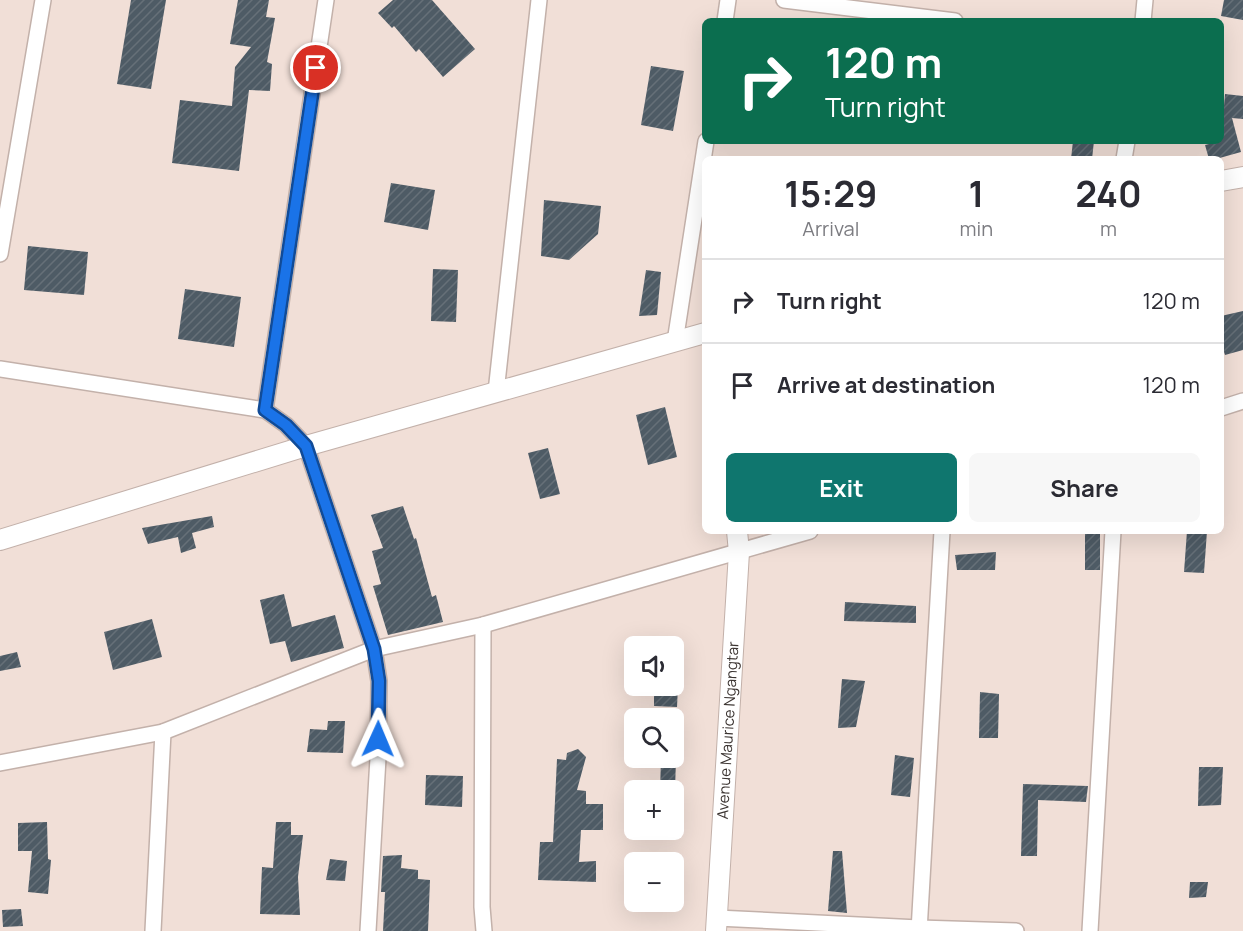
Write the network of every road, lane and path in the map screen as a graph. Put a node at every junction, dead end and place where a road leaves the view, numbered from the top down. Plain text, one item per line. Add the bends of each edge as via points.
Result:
1 (43, 0) edge
2 (326, 0) edge
3 (539, 0) edge
4 (728, 0) edge
5 (784, 0) edge
6 (1145, 0) edge
7 (725, 18) edge
8 (931, 18) edge
9 (1143, 18) edge
10 (702, 167) edge
11 (1243, 177) edge
12 (1224, 181) edge
13 (0, 254) edge
14 (702, 334) edge
15 (675, 342) junction
16 (0, 369) edge
17 (496, 392) junction
18 (1243, 401) edge
19 (1224, 407) edge
20 (265, 410) junction
21 (306, 446) junction
22 (737, 534) edge
23 (800, 534) edge
24 (942, 534) edge
25 (1113, 534) edge
26 (0, 540) edge
27 (739, 552) junction
28 (483, 625) junction
29 (374, 649) junction
30 (163, 732) junction
31 (0, 763) edge
32 (716, 924) edge
33 (919, 929) edge
34 (153, 931) edge
35 (368, 931) edge
36 (484, 931) edge
37 (1016, 931) edge
38 (1090, 931) edge

1 - 13 street
2 - 20 street
3 - 17 street
4 - 7 street
5 - 8 street
6 - 9 street
10 - 15 street
11 - 12 street
14 - 15 street
15 - 17 street
16 - 20 street
17 - 21 street
18 - 19 street
20 - 21 street
21 - 26 street
21 - 29 street
22 - 27 street, Avenue Maurice Ngangtar
23 - 27 street
24 - 33 street
25 - 38 street
27 - 28 street
27 - 32 street, Avenue Maurice Ngangtar
28 - 29 street
28 - 36 street
29 - 30 street
29 - 35 street via 379,681 378,758
30 - 31 street
30 - 34 street
32 - 33 street
33 - 37 street

